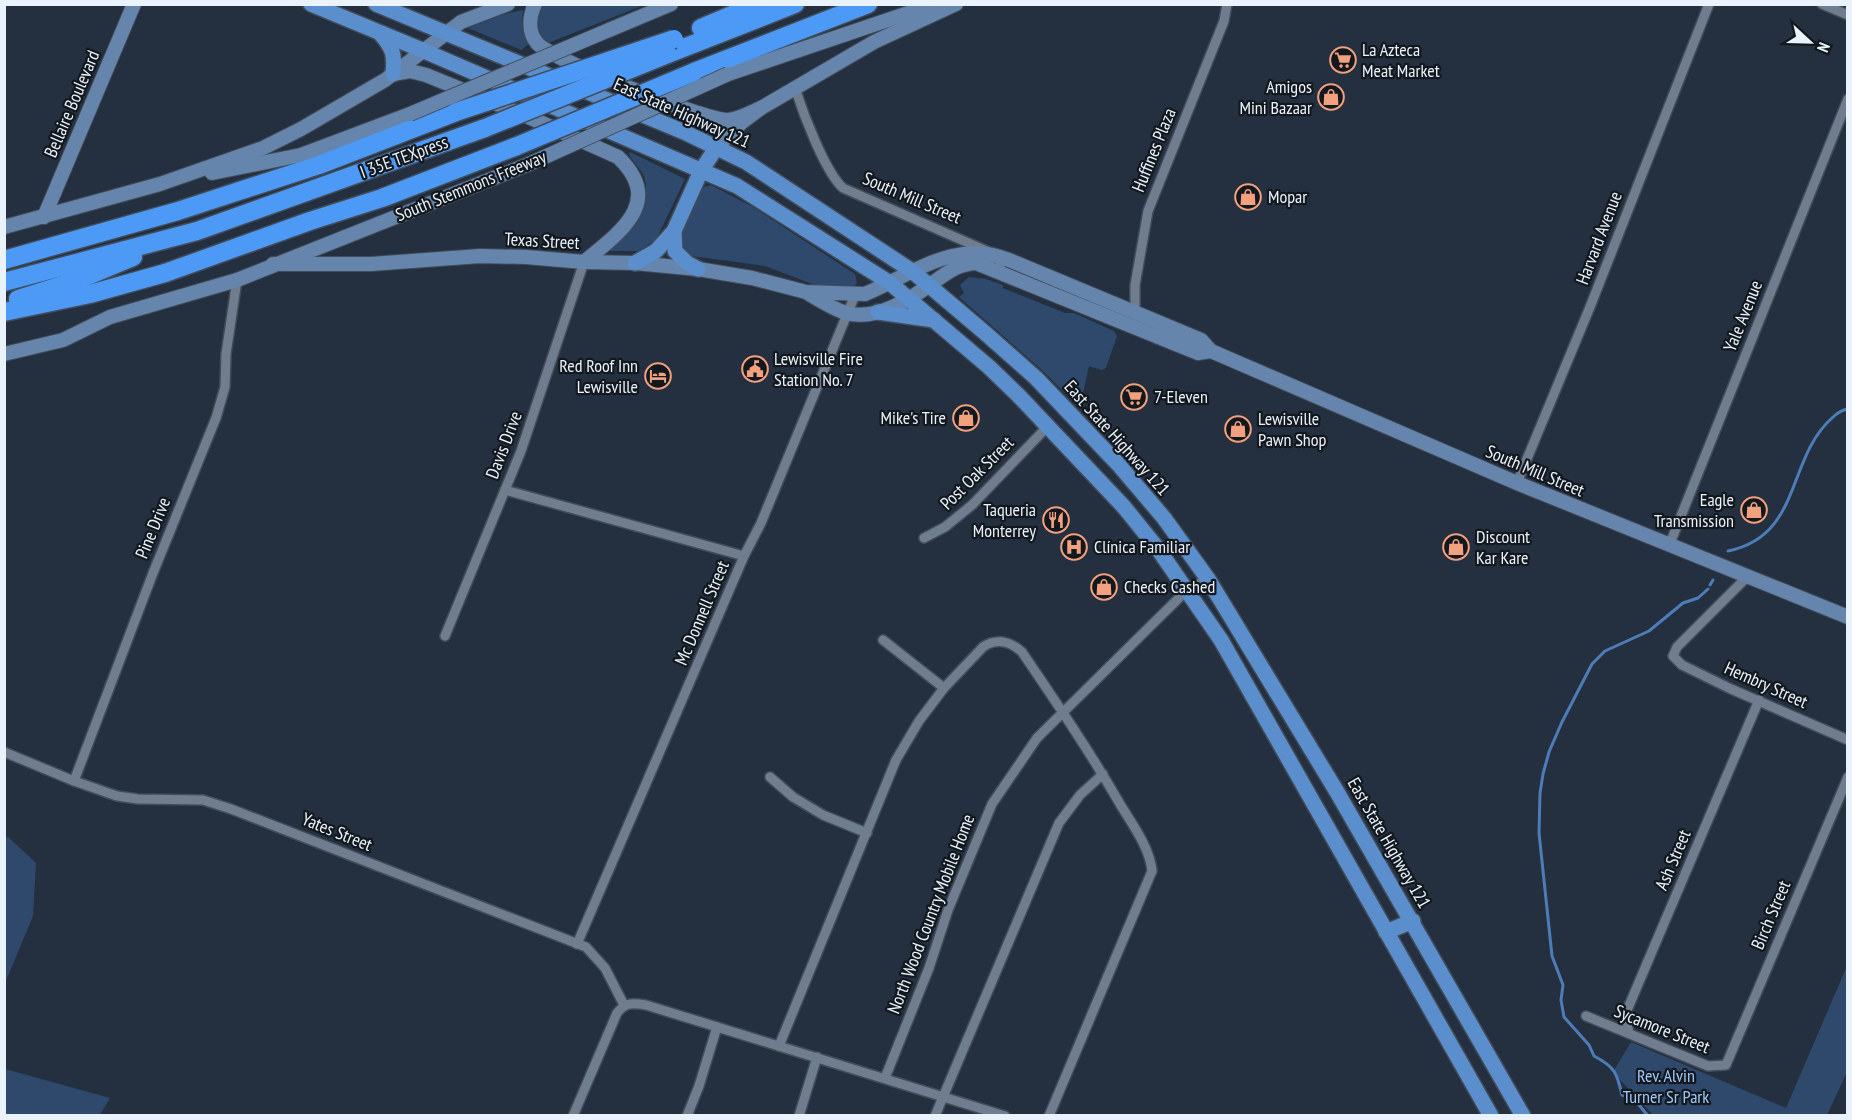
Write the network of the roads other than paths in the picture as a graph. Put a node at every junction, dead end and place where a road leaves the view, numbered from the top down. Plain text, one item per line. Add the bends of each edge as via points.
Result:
1 (134, 4) edge
2 (311, 4) edge
3 (376, 4) edge
4 (508, 4) edge
5 (535, 4) edge
6 (671, 4) edge
7 (758, 4) edge
8 (795, 4) edge
9 (868, 4) edge
10 (935, 4) edge
11 (956, 4) edge
12 (1227, 4) edge
13 (1709, 4) edge
14 (1822, 4) edge
15 (1848, 15) edge
16 (380, 33) junction
17 (446, 33) junction
18 (671, 46) junction
19 (422, 50) junction
20 (393, 74) junction
21 (795, 88) junction
22 (1848, 99) edge
23 (761, 108) junction
24 (716, 148) junction
25 (702, 171) junction
26 (160, 184) junction
27 (44, 218) junction
28 (4, 227) edge
29 (196, 231) junction
30 (674, 231) junction
31 (4, 260) edge
32 (584, 262) junction
33 (635, 263) junction
34 (273, 264) junction
35 (1001, 264) junction
36 (698, 269) junction
37 (912, 271) junction
38 (237, 280) junction
39 (4, 282) edge
40 (890, 284) junction
41 (929, 285) junction
42 (806, 292) junction
43 (855, 295) junction
44 (908, 299) junction
45 (4, 303) edge
46 (4, 312) edge
47 (878, 312) junction
48 (847, 314) junction
49 (1133, 319) junction
50 (934, 320) junction
51 (4, 354) edge
52 (1048, 426) junction
53 (1517, 483) junction
54 (505, 490) junction
55 (924, 538) dead end
56 (1669, 546) junction
57 (744, 556) junction
58 (1748, 576) junction
59 (1208, 579) junction
60 (1187, 590) junction
61 (1848, 617) edge
62 (445, 636) dead end
63 (883, 640) dead end
64 (944, 688) junction
65 (1760, 700) junction
66 (1064, 713) junction
67 (1848, 740) edge
68 (1311, 748) junction
69 (4, 752) edge
70 (1288, 761) junction
71 (1103, 774) junction
72 (770, 777) dead end
73 (1848, 777) edge
74 (74, 781) junction
75 (867, 833) junction
76 (1413, 921) junction
77 (1386, 932) junction
78 (578, 944) junction
79 (624, 1005) junction
80 (1466, 1015) junction
81 (1586, 1016) dead end
82 (717, 1027) junction
83 (1442, 1030) junction
84 (1629, 1033) junction
85 (779, 1046) junction
86 (817, 1057) junction
87 (1726, 1065) joint
88 (885, 1078) junction
89 (943, 1096) junction
90 (573, 1116) edge
91 (687, 1116) edge
92 (799, 1116) edge
93 (935, 1116) edge
94 (1005, 1116) edge
95 (1049, 1116) edge
96 (1491, 1116) edge
97 (1523, 1116) edge

1 - 27 main road, Bellaire Boulevard
2 - 16 main road
3 - 17 main road, East State Highway 121
4 - 17 main road via 461,22
5 - 23 main road via 531,34 543,50 711,119 729,120
6 - 26 main road, bridge via 410,114 301,155
7 - 18 highway
8 - 18 highway, I 35E TEXpress
9 - 46 highway, South Stemmons Freeway, bridge via 381,198 165,273
10 - 34 main road, South Stemmons Freeway, bridge via 728,74 529,164
11 - 21 main road via 874,42
12 - 49 street, Huffines Plaza via 1224,21 1148,211
13 - 53 street, Harvard Avenue
14 - 15 street
16 - 19 main road
16 - 20 main road via 392,46
17 - 19 main road
17 - 24 main road, East State Highway 121
18 - 29 highway, I 35E TEXpress, bridge via 485,128
18 - 31 highway, bridge via 456,112 318,165 178,211
19 - 20 main road
19 - 25 main road
20 - 26 main road via 283,139
20 - 32 main road via 410,71 426,75 618,157 629,168 639,189 635,212 616,235
21 - 23 main road
21 - 35 street, South Mill Street via 826,165 843,188
22 - 56 street, Yale Avenue
23 - 24 main road
24 - 25 main road
24 - 37 main road, East State Highway 121 via 746,162
25 - 30 main road
25 - 40 main road via 746,192
26 - 27 main road
27 - 28 main road
29 - 39 highway, I 35E TEXpress
29 - 45 highway via 78,280
30 - 33 main road via 656,251
30 - 36 main road via 675,250
32 - 33 main road, Texas Street
32 - 34 main road, Texas Street via 480,256 371,264
32 - 54 street, Davis Drive
33 - 36 main road, Texas Street
34 - 38 main road, South Stemmons Freeway
35 - 37 main road, South Mill Street via 985,252 957,254
35 - 41 main road, South Mill Street via 964,263
35 - 49 main road, South Mill Street
36 - 42 main road, Texas Street
37 - 40 main road, South Mill Street
37 - 41 main road, East State Highway 121
38 - 51 main road, South Stemmons Freeway via 110,317 63,340
38 - 74 street, Pine Drive via 225,387 216,418
40 - 43 main road, Texas Street
40 - 44 main road
41 - 44 main road, South Mill Street
41 - 59 main road, East State Highway 121 via 1036,378 1081,425 1164,518
42 - 43 main road, Texas Street
42 - 48 main road, Texas Street
43 - 48 street, Mc Donnell Street
44 - 47 main road, Texas Street
44 - 50 main road
47 - 48 main road, Texas Street
47 - 50 main road
48 - 57 street, Mc Donnell Street
49 - 53 main road, South Mill Street via 1198,353 1211,351
50 - 52 main road via 989,367
52 - 55 street, Post Oak Street via 972,506
52 - 60 main road via 1124,507
53 - 56 main road, South Mill Street
54 - 57 street
54 - 62 street, Davis Drive
56 - 58 main road, South Mill Street
57 - 78 street, Mc Donnell Street
58 - 61 main road, South Mill Street
58 - 65 street, Hembry Street via 1677,646 1673,656 1731,689
59 - 60 street, North Wood Country Mobile Home
59 - 68 main road, East State Highway 121
60 - 66 street, North Wood Country Mobile Home
60 - 70 main road via 1221,640
63 - 64 street
64 - 66 street via 983,647 1002,641 1022,652
64 - 75 street via 896,760
65 - 67 street, Hembry Street
65 - 84 street, Ash Street via 1625,1015
66 - 71 street
66 - 88 street, North Wood Country Mobile Home via 1037,738 992,804
68 - 70 main road
68 - 76 main road, East State Highway 121
69 - 74 street, Yates Street
70 - 77 main road
71 - 89 street via 1080,795 1059,823
71 - 95 street via 1150,860 1152,871
72 - 75 street via 823,815
73 - 87 street, Birch Street
74 - 78 street, Yates Street via 127,797 203,800 231,809
75 - 85 street
76 - 77 main road
76 - 80 main road, East State Highway 121
77 - 83 main road
78 - 79 street, Yates Street via 605,968
79 - 82 street via 646,1005
79 - 90 street via 617,1013
80 - 83 main road
80 - 97 main road, East State Highway 121
81 - 84 street, Sycamore Street
82 - 85 street
82 - 91 street
83 - 96 main road
84 - 87 street, Sycamore Street via 1708,1066
85 - 86 street
86 - 88 street
86 - 92 street
88 - 89 street
89 - 93 street
89 - 94 street

